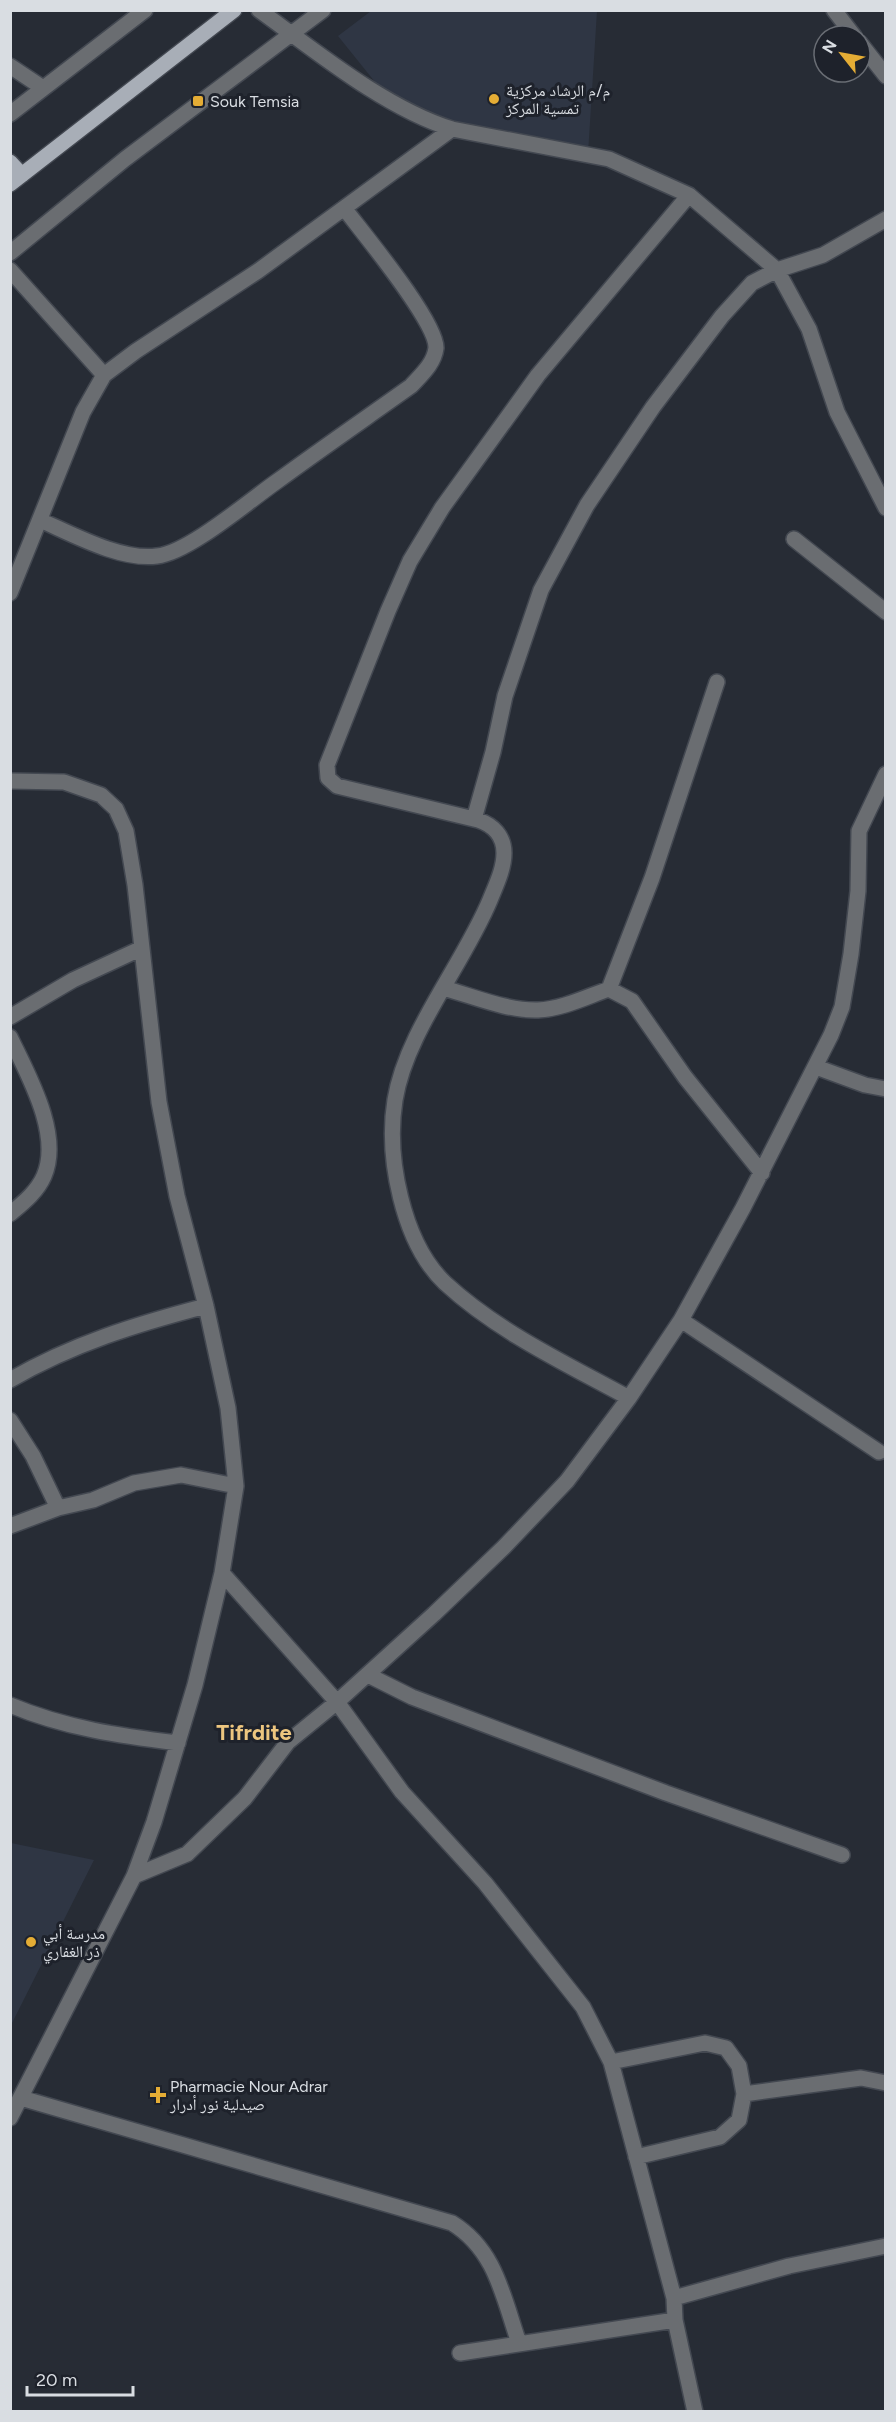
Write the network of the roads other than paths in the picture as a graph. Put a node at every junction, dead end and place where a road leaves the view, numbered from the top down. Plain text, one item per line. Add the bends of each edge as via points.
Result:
1 (144, 10) edge
2 (234, 10) edge
3 (259, 10) edge
4 (323, 10) edge
5 (834, 10) edge
6 (845, 24) edge
7 (293, 34) junction
8 (872, 59) edge
9 (10, 66) edge
10 (885, 76) edge
11 (43, 88) junction
12 (10, 114) edge
13 (452, 129) junction
14 (10, 162) edge
15 (16, 179) edge
16 (689, 195) junction
17 (345, 208) junction
18 (885, 219) edge
19 (10, 253) edge
20 (10, 270) edge
21 (777, 270) junction
22 (104, 375) junction
23 (885, 508) edge
24 (40, 520) junction
25 (794, 539) dead end
26 (10, 593) edge
27 (885, 612) edge
28 (717, 682) dead end
29 (885, 774) edge
30 (10, 781) edge
31 (474, 819) junction
32 (142, 948) junction
33 (443, 988) junction
34 (609, 989) junction
35 (10, 1017) edge
36 (10, 1037) edge
37 (816, 1067) junction
38 (885, 1089) edge
39 (762, 1173) junction
40 (10, 1214) edge
41 (206, 1306) junction
42 (681, 1320) junction
43 (10, 1380) edge
44 (629, 1398) junction
45 (10, 1420) edge
46 (879, 1452) dead end
47 (236, 1486) junction
48 (58, 1508) junction
49 (10, 1526) edge
50 (222, 1573) junction
51 (368, 1675) junction
52 (337, 1702) junction
53 (10, 1705) edge
54 (178, 1743) junction
55 (842, 1855) dead end
56 (134, 1876) junction
57 (611, 2062) junction
58 (885, 2083) edge
59 (744, 2094) junction
60 (21, 2098) junction
61 (10, 2118) edge
62 (636, 2157) junction
63 (885, 2246) edge
64 (674, 2298) junction
65 (675, 2320) junction
66 (519, 2343) junction
67 (460, 2353) dead end
68 (695, 2412) edge

1 - 11 street
2 - 15 main road
3 - 7 street
4 - 7 street
5 - 6 street
7 - 13 street via 394,103
7 - 19 street via 125,159
8 - 10 street
9 - 11 street
11 - 12 street
13 - 16 street via 609,159
13 - 17 street
14 - 15 main road
16 - 21 street
16 - 31 street via 538,375 442,507 410,561 327,765 328,778 337,786
17 - 22 street
17 - 24 street via 424,316 434,337 434,357 411,386 176,550 157,556 124,552
18 - 21 street via 823,255
20 - 22 street
21 - 23 street via 809,329 837,412
21 - 31 street via 752,283 722,315 653,407 564,544 541,590 505,696
22 - 24 street via 83,412
24 - 26 street
25 - 27 street
28 - 34 street via 652,878
29 - 37 street via 859,831 858,891 848,977 842,1007
30 - 32 street via 64,782 110,801 126,831
31 - 33 street via 489,825 500,836 504,860 485,911
32 - 35 street via 74,980
32 - 41 street via 159,1102 177,1196
33 - 34 street via 537,1010 565,1006
33 - 44 street via 403,1067 395,1101 392,1142 397,1183 410,1226 438,1274 470,1302 546,1352
34 - 39 street via 632,1001 685,1077
36 - 40 street via 36,1091 49,1154 43,1178
37 - 38 street
37 - 39 street
39 - 42 street
41 - 43 street via 92,1340
41 - 47 street via 228,1408
42 - 44 street
42 - 46 street
44 - 51 street via 567,1481 504,1547
45 - 48 street
47 - 48 street via 181,1474 134,1483 93,1500
47 - 50 street
48 - 49 street
50 - 52 street
50 - 54 street
51 - 52 street
51 - 55 street via 434,1706
52 - 56 street via 288,1742 245,1798 187,1854
52 - 57 street via 402,1792 485,1884 583,2007
53 - 54 street via 105,1734
54 - 56 street
56 - 60 street
57 - 59 street via 705,2043 726,2048 739,2066
57 - 62 street
58 - 59 street via 861,2078
59 - 62 street via 739,2120 720,2137
60 - 61 street
60 - 66 street via 452,2223 476,2240 486,2254
62 - 64 street
63 - 64 street via 789,2266
64 - 65 street
65 - 66 street
65 - 68 street
66 - 67 street

